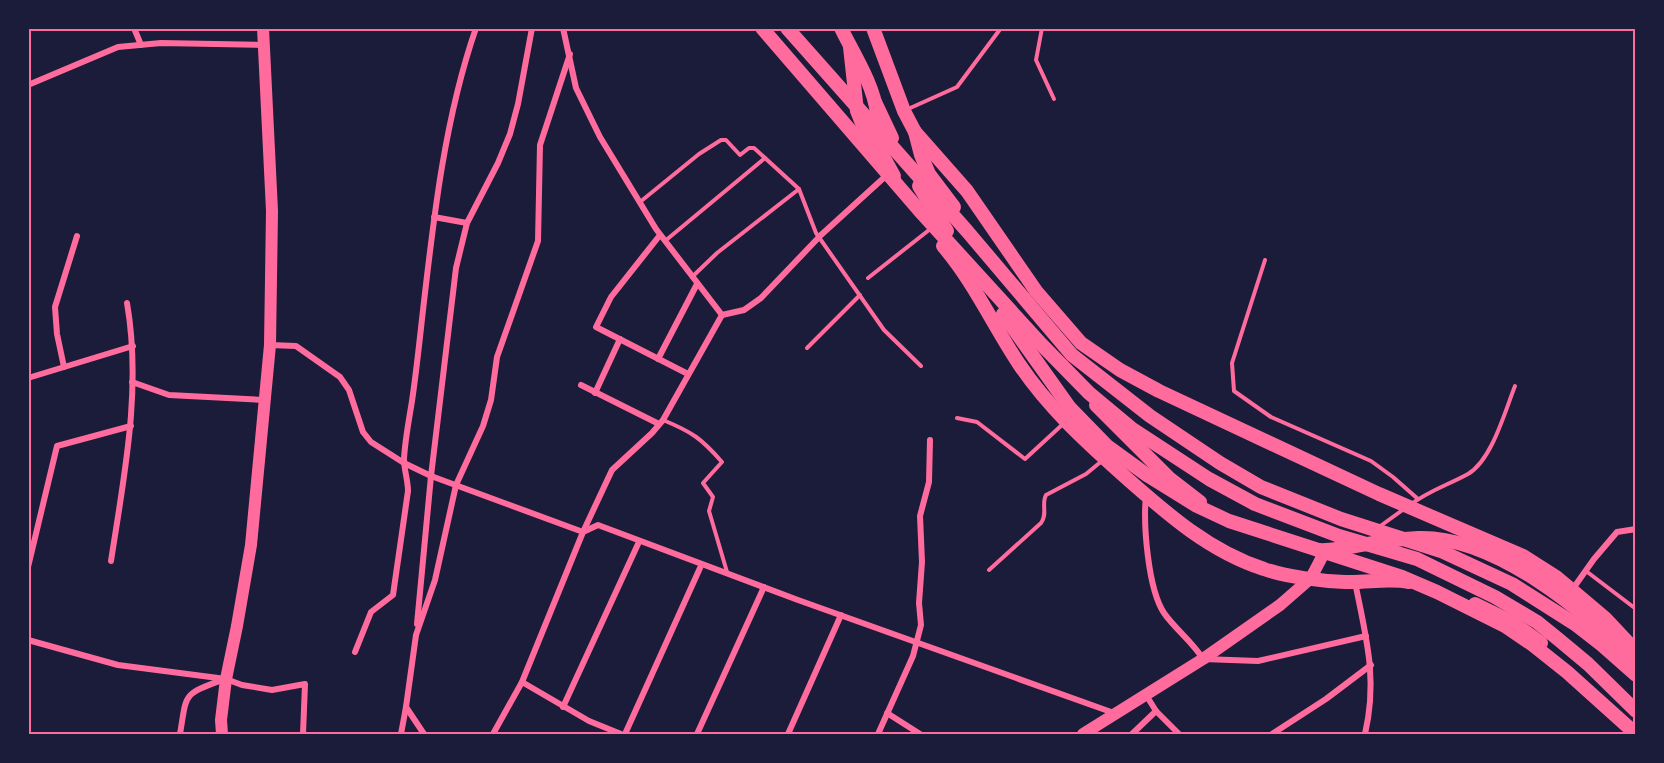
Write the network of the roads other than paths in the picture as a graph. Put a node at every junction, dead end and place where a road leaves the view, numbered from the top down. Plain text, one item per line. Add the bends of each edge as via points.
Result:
1 (134, 28) edge
2 (263, 28) edge
3 (476, 28) edge
4 (532, 28) edge
5 (563, 28) edge
6 (762, 28) edge
7 (788, 28) edge
8 (841, 28) edge
9 (873, 28) edge
10 (1001, 28) edge
11 (1042, 28) edge
12 (141, 45) junction
13 (264, 45) junction
14 (850, 47) junction
15 (570, 54) junction
16 (28, 85) edge
17 (1054, 99) dead end
18 (875, 102) junction
19 (904, 111) junction
20 (915, 132) junction
21 (882, 154) junction
22 (765, 158) junction
23 (891, 172) junction
24 (799, 189) junction
25 (640, 203) junction
26 (434, 217) junction
27 (467, 223) junction
28 (929, 230) junction
29 (77, 236) dead end
30 (820, 236) junction
31 (663, 238) junction
32 (1265, 260) dead end
33 (692, 277) junction
34 (868, 278) dead end
35 (697, 284) junction
36 (860, 295) junction
37 (127, 303) dead end
38 (722, 315) junction
39 (620, 339) junction
40 (270, 345) junction
41 (133, 346) junction
42 (807, 348) dead end
43 (658, 359) junction
44 (921, 366) dead end
45 (64, 367) junction
46 (688, 374) junction
47 (28, 378) edge
48 (132, 382) junction
49 (581, 386) dead end
50 (1515, 386) dead end
51 (595, 393) junction
52 (265, 400) junction
53 (957, 418) dead end
54 (661, 422) junction
55 (131, 426) junction
56 (1061, 426) junction
57 (930, 440) dead end
58 (1105, 459) junction
59 (404, 463) junction
60 (431, 476) junction
61 (456, 485) junction
62 (1146, 495) junction
63 (1418, 499) junction
64 (1635, 529) edge
65 (583, 532) junction
66 (1371, 533) dead end
67 (638, 544) dead end
68 (1325, 551) junction
69 (111, 561) dead end
70 (28, 567) edge
71 (700, 568) dead end
72 (989, 570) dead end
73 (1586, 571) junction
74 (727, 573) junction
75 (1311, 578) junction
76 (1355, 582) junction
77 (764, 587) junction
78 (1564, 600) junction
79 (1635, 609) edge
80 (841, 615) junction
81 (416, 635) junction
82 (1366, 636) junction
83 (28, 640) edge
84 (917, 642) junction
85 (1635, 651) edge
86 (355, 652) dead end
87 (1203, 659) junction
88 (1635, 664) edge
89 (1371, 665) junction
90 (1635, 675) edge
91 (226, 678) junction
92 (522, 682) junction
93 (1146, 695) junction
94 (406, 707) junction
95 (563, 707) junction
96 (1156, 711) junction
97 (1635, 711) edge
98 (887, 713) junction
99 (1115, 714) junction
100 (1635, 734) edge
101 (180, 735) edge
102 (222, 735) edge
103 (303, 735) edge
104 (401, 735) edge
105 (424, 735) edge
106 (493, 735) edge
107 (623, 735) edge
108 (698, 735) edge
109 (788, 735) edge
110 (878, 735) edge
111 (920, 735) edge
112 (1083, 735) edge
113 (1132, 735) edge
114 (1179, 735) edge
115 (1272, 735) edge
116 (1365, 735) edge

1 - 12 street
2 - 13 main road
3 - 26 street via 453,117
4 - 27 street via 510,134
5 - 15 street
6 - 97 main road via 1041,344 1089,393 1131,428 1255,504 1339,536 1417,559 1494,597 1537,622 1588,664
7 - 90 main road via 1072,355 1150,416 1261,487 1341,519 1440,551 1512,584 1575,624
8 - 14 main road
9 - 19 main road
10 - 19 lane via 957,87
11 - 17 lane via 1036,60
12 - 13 street
12 - 16 street via 118,47
13 - 40 main road via 272,211
14 - 18 main road
14 - 21 main road via 857,111
15 - 25 street via 576,87 600,137
15 - 61 street via 540,145 538,241 497,357 483,426
18 - 21 main road
18 - 100 main road via 922,192 986,291 1070,408 1107,446 1170,490 1229,521 1402,577 1505,626 1567,672
19 - 20 main road
20 - 68 main road via 921,155 943,194 1032,302 1092,401 1121,432 1169,478 1226,523 1277,544
20 - 85 main road via 967,191 1036,291 1081,344 1159,391 1523,556 1605,618
21 - 23 main road
22 - 24 lane
22 - 25 lane via 752,148 740,155 726,140 721,140
22 - 31 lane
23 - 28 main road
23 - 30 street
24 - 30 lane
24 - 33 lane via 720,250
25 - 31 street
26 - 27 street
26 - 59 street
27 - 60 street via 456,268
28 - 34 lane
28 - 56 main road via 968,277 1018,363
29 - 45 street via 55,307
30 - 36 lane
30 - 38 street via 761,298 744,310
31 - 33 street
31 - 39 street via 612,297 596,327
32 - 63 lane via 1232,363 1234,391 1270,417 1371,461
33 - 35 street
35 - 38 street
35 - 43 street
36 - 42 lane
36 - 44 lane via 884,330
37 - 41 street
38 - 46 street
39 - 43 street
39 - 51 street
40 - 52 main road
40 - 59 street via 296,346 340,377 349,390 363,432 371,442
41 - 45 street
41 - 48 street
43 - 46 street
45 - 47 street
46 - 54 street
48 - 52 street via 169,395
48 - 55 street
49 - 51 street
50 - 63 lane via 1488,453 1470,473
51 - 54 street
52 - 91 main road via 251,545
53 - 56 lane via 977,422 1025,459
54 - 65 street via 612,470
54 - 74 lane via 703,440 722,462 703,483 713,497 710,511
55 - 69 street
55 - 70 street via 57,447
56 - 58 main road
57 - 84 street via 929,482 921,516 921,626
58 - 62 main road
58 - 72 lane via 1083,476 1046,495 1041,523
59 - 60 street
59 - 86 street via 408,491 393,595 371,612
60 - 61 street
60 - 81 street
61 - 65 street
61 - 81 street via 435,580
62 - 75 main road via 1203,540 1239,560 1266,570
62 - 87 street via 1144,515 1152,582 1164,613
63 - 66 lane
64 - 73 street via 1617,532
65 - 74 street via 598,525
65 - 92 street
67 - 95 street
68 - 75 main road
68 - 78 main road via 1357,543 1441,539 1491,556 1530,576
71 - 107 street
73 - 78 street
73 - 79 lane
74 - 77 street
75 - 76 main road
75 - 87 main road
76 - 82 street
76 - 100 main road via 1398,580 1449,591 1512,622 1586,683
77 - 80 street
77 - 108 street
78 - 88 main road via 1612,639
80 - 84 street
80 - 109 street
81 - 94 street
82 - 87 street via 1258,661
82 - 89 street
83 - 91 street via 118,665
84 - 98 street
84 - 99 street
87 - 93 main road
89 - 115 street
89 - 116 street via 1371,708
91 - 101 street via 192,691 185,701
91 - 102 main road
91 - 103 street via 272,690 305,684
92 - 95 street
92 - 106 street
93 - 96 street
93 - 99 main road
94 - 104 street
94 - 105 street
95 - 107 street
96 - 113 street
96 - 114 street
98 - 110 street
98 - 111 street
99 - 112 main road

